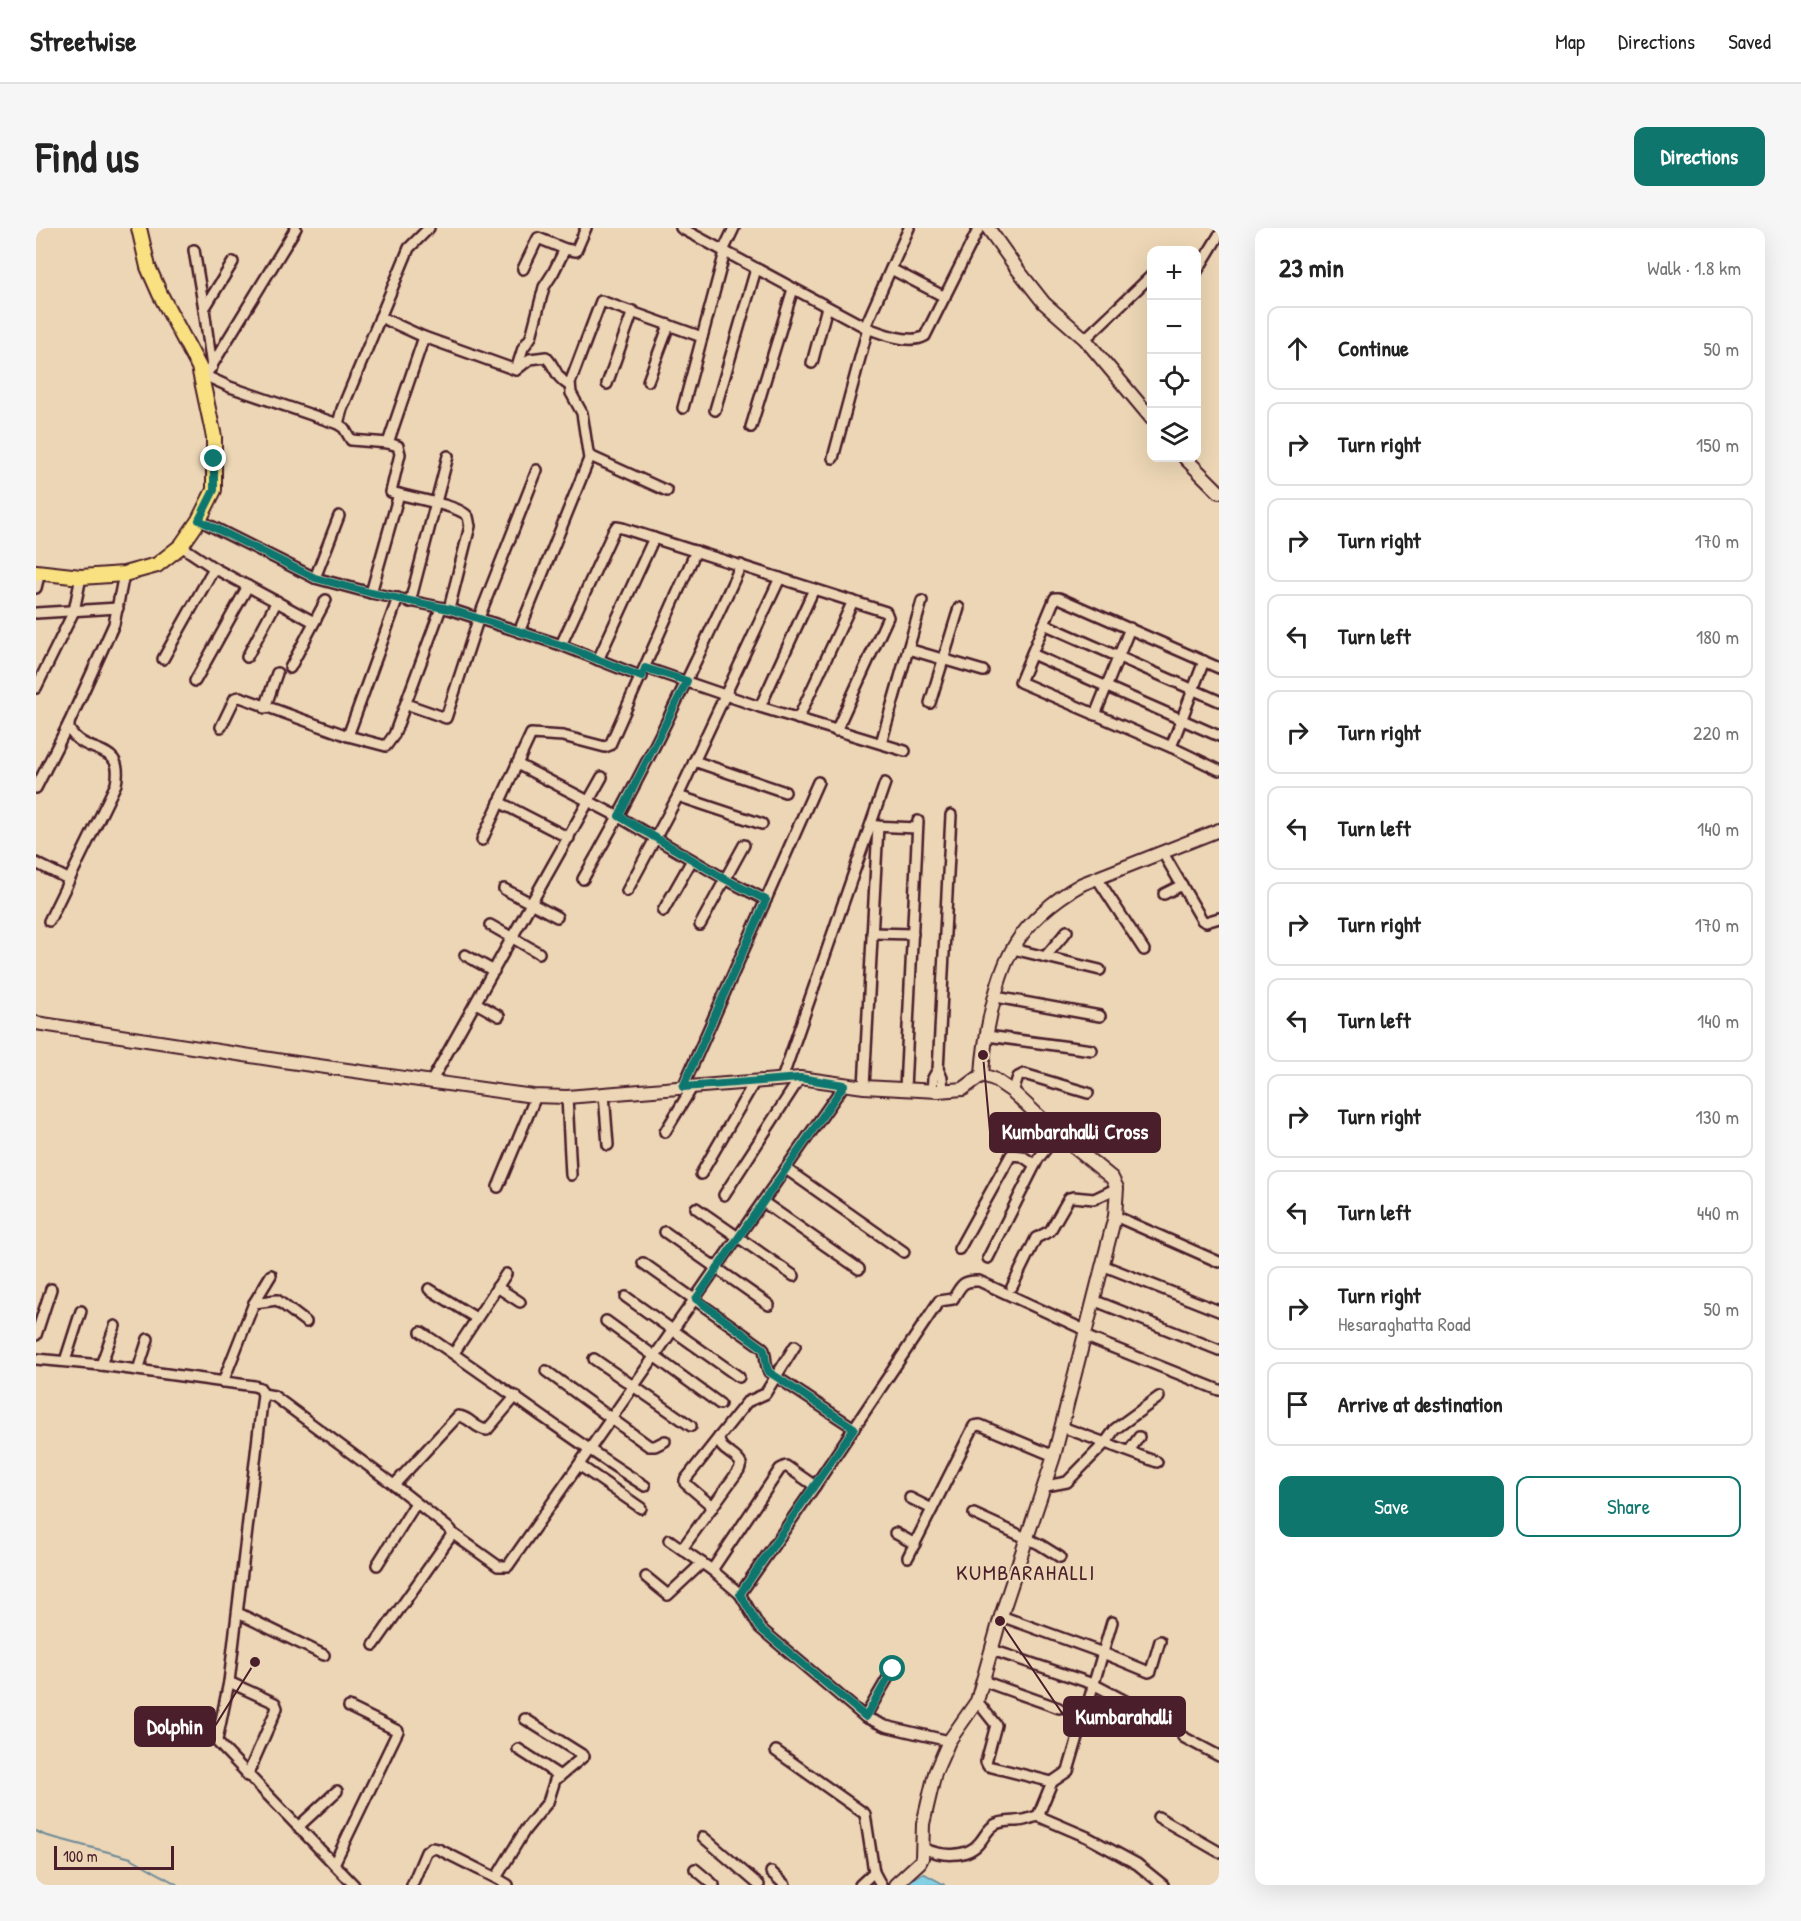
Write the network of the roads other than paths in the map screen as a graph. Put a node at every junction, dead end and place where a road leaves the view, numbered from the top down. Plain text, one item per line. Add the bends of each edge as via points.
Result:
1 (139, 228) edge
2 (296, 228) edge
3 (429, 228) edge
4 (586, 228) edge
5 (681, 228) edge
6 (734, 228) edge
7 (909, 228) edge
8 (979, 228) edge
9 (988, 228) edge
10 (1219, 236) edge
11 (565, 249) junction
12 (194, 250) dead end
13 (724, 251) junction
14 (232, 262) dead end
15 (1201, 266) edge
16 (523, 269) dead end
17 (756, 269) junction
18 (891, 269) junction
19 (1147, 280) edge
20 (793, 289) junction
21 (945, 297) junction
22 (827, 307) junction
23 (204, 309) junction
24 (633, 311) junction
25 (380, 317) junction
26 (669, 325) junction
27 (867, 328) junction
28 (424, 337) junction
29 (702, 337) junction
30 (1086, 339) junction
31 (812, 363) dead end
32 (212, 367) junction
33 (516, 370) junction
34 (204, 380) junction
35 (648, 381) dead end
36 (607, 384) dead end
37 (570, 386) junction
38 (683, 408) dead end
39 (715, 410) dead end
40 (1147, 413) edge
41 (338, 424) junction
42 (751, 427) dead end
43 (388, 442) junction
44 (448, 456) dead end
45 (590, 456) junction
46 (833, 458) dead end
47 (1189, 462) edge
48 (537, 470) dead end
49 (667, 491) dead end
50 (1219, 492) edge
51 (399, 494) junction
52 (437, 503) junction
53 (339, 516) dead end
54 (199, 520) junction
55 (654, 538) junction
56 (181, 546) junction
57 (696, 551) junction
58 (741, 565) junction
59 (214, 568) junction
60 (38, 572) edge
61 (124, 574) junction
62 (81, 577) junction
63 (315, 578) junction
64 (780, 578) junction
65 (248, 586) junction
66 (36, 588) edge
67 (814, 589) junction
68 (371, 593) junction
69 (398, 598) junction
70 (326, 600) dead end
71 (277, 601) junction
72 (854, 601) junction
73 (922, 601) dead end
74 (410, 602) junction
75 (118, 608) junction
76 (445, 608) junction
77 (959, 608) dead end
78 (74, 611) junction
79 (36, 613) edge
80 (478, 620) junction
81 (314, 621) junction
82 (1044, 624) junction
83 (1130, 628) junction
84 (519, 632) junction
85 (561, 645) junction
86 (908, 649) junction
87 (1032, 654) junction
88 (247, 657) dead end
89 (1119, 658) junction
90 (163, 659) dead end
91 (944, 659) junction
92 (598, 660) junction
93 (1204, 661) junction
94 (290, 668) dead end
95 (1219, 668) edge
96 (983, 671) dead end
97 (644, 672) junction
98 (278, 673) dead end
99 (195, 681) dead end
100 (687, 681) junction
101 (1107, 687) junction
102 (36, 688) edge
103 (1194, 689) junction
104 (724, 694) junction
105 (1219, 701) edge
106 (930, 703) dead end
107 (406, 704) junction
108 (760, 707) junction
109 (265, 708) junction
110 (1095, 715) junction
111 (1181, 718) junction
112 (798, 719) junction
113 (69, 723) junction
114 (221, 727) dead end
115 (837, 731) junction
116 (348, 736) junction
117 (1219, 736) edge
118 (881, 743) junction
119 (1171, 747) junction
120 (906, 751) dead end
121 (694, 761) junction
122 (517, 764) junction
123 (1219, 770) edge
124 (602, 777) dead end
125 (818, 782) dead end
126 (885, 783) dead end
127 (36, 788) edge
128 (785, 792) dead end
129 (678, 796) junction
130 (499, 802) junction
131 (590, 802) junction
132 (951, 815) dead end
133 (619, 816) junction
134 (762, 824) dead end
135 (874, 826) junction
136 (1219, 830) edge
137 (569, 838) junction
138 (655, 839) junction
139 (482, 840) dead end
140 (744, 845) dead end
141 (1163, 853) junction
142 (692, 860) junction
143 (36, 864) edge
144 (1097, 878) junction
145 (68, 879) junction
146 (583, 879) dead end
147 (725, 879) junction
148 (1182, 885) junction
149 (504, 889) dead end
150 (627, 891) dead end
151 (1164, 894) dead end
152 (766, 900) junction
153 (532, 904) junction
154 (663, 911) dead end
155 (557, 917) dead end
156 (1219, 918) edge
157 (49, 921) dead end
158 (490, 925) dead end
159 (700, 925) dead end
160 (1067, 931) dead end
161 (872, 933) junction
162 (913, 934) junction
163 (513, 938) junction
164 (1012, 949) junction
165 (1144, 950) dead end
166 (539, 952) dead end
167 (465, 955) dead end
168 (1045, 957) junction
169 (494, 970) junction
170 (1100, 970) dead end
171 (996, 997) junction
172 (476, 1003) junction
173 (499, 1016) dead end
174 (1100, 1016) dead end
175 (36, 1023) edge
176 (987, 1036) junction
177 (1092, 1050) dead end
178 (982, 1075) junction
179 (800, 1078) junction
180 (782, 1079) junction
181 (755, 1081) junction
182 (431, 1082) junction
183 (844, 1085) junction
184 (688, 1087) junction
185 (864, 1087) junction
186 (905, 1089) junction
187 (937, 1091) junction
188 (1013, 1092) junction
189 (1088, 1093) dead end
190 (604, 1094) junction
191 (536, 1096) junction
192 (567, 1097) junction
193 (665, 1132) dead end
194 (1059, 1134) junction
195 (608, 1145) dead end
196 (1035, 1165) junction
197 (786, 1169) junction
198 (701, 1174) dead end
199 (571, 1175) dead end
200 (498, 1187) dead end
201 (1117, 1188) junction
202 (724, 1195) dead end
203 (763, 1202) junction
204 (696, 1208) dead end
205 (1115, 1216) junction
206 (665, 1232) dead end
207 (738, 1238) junction
208 (959, 1249) dead end
209 (904, 1252) dead end
210 (988, 1258) dead end
211 (1219, 1262) edge
212 (643, 1263) dead end
213 (1102, 1265) junction
214 (717, 1269) junction
215 (859, 1269) dead end
216 (506, 1274) dead end
217 (271, 1275) dead end
218 (794, 1276) dead end
219 (497, 1287) junction
220 (1012, 1287) dead end
221 (51, 1289) dead end
222 (429, 1289) dead end
223 (626, 1297) dead end
224 (696, 1299) junction
225 (1094, 1300) junction
226 (520, 1302) dead end
227 (254, 1303) junction
228 (769, 1305) dead end
229 (81, 1311) dead end
230 (1219, 1311) edge
231 (476, 1318) junction
232 (606, 1321) dead end
233 (306, 1322) dead end
234 (115, 1326) dead end
235 (673, 1330) junction
236 (422, 1332) dead end
237 (1085, 1333) junction
238 (36, 1335) edge
239 (148, 1339) dead end
240 (795, 1346) dead end
241 (1219, 1350) edge
242 (454, 1353) junction
243 (655, 1355) junction
244 (36, 1359) edge
245 (594, 1359) dead end
246 (65, 1361) junction
247 (101, 1365) junction
248 (138, 1370) junction
249 (546, 1371) dead end
250 (777, 1376) junction
251 (739, 1377) dead end
252 (223, 1382) junction
253 (634, 1386) junction
254 (1219, 1390) edge
255 (263, 1394) junction
256 (516, 1396) junction
257 (1159, 1397) dead end
258 (720, 1404) dead end
259 (611, 1418) junction
260 (691, 1425) dead end
261 (1062, 1427) junction
262 (854, 1428) junction
263 (719, 1437) junction
264 (1139, 1437) dead end
265 (665, 1441) dead end
266 (1105, 1443) junction
267 (589, 1451) junction
268 (1129, 1451) junction
269 (1054, 1456) junction
270 (1158, 1462) dead end
271 (579, 1465) junction
272 (394, 1485) junction
273 (645, 1486) dead end
274 (815, 1486) junction
275 (1046, 1486) junction
276 (910, 1498) dead end
277 (416, 1503) junction
278 (713, 1507) junction
279 (641, 1508) dead end
280 (932, 1509) junction
281 (974, 1514) dead end
282 (452, 1533) junction
283 (896, 1533) dead end
284 (1027, 1539) junction
285 (669, 1540) dead end
286 (915, 1544) junction
287 (682, 1549) junction
288 (908, 1557) dead end
289 (1060, 1557) dead end
290 (702, 1563) junction
291 (377, 1565) dead end
292 (712, 1570) junction
293 (646, 1577) dead end
294 (740, 1594) junction
295 (238, 1612) junction
296 (1001, 1616) junction
297 (1112, 1622) dead end
298 (1160, 1641) dead end
299 (374, 1645) dead end
300 (992, 1650) junction
301 (1103, 1653) junction
302 (324, 1655) dead end
303 (893, 1669) dead end
304 (983, 1681) junction
305 (229, 1682) junction
306 (1093, 1684) junction
307 (977, 1701) junction
308 (349, 1707) dead end
309 (1059, 1708) dead end
310 (1154, 1716) dead end
311 (866, 1717) junction
312 (525, 1719) dead end
313 (1183, 1737) dead end
314 (949, 1741) junction
315 (518, 1749) dead end
316 (776, 1751) dead end
317 (1219, 1756) edge
318 (247, 1776) junction
319 (557, 1778) junction
320 (1052, 1782) junction
321 (337, 1791) dead end
322 (1038, 1816) junction
323 (1158, 1817) dead end
324 (298, 1827) junction
325 (703, 1837) dead end
326 (923, 1848) junction
327 (1219, 1852) edge
328 (334, 1864) junction
329 (695, 1869) dead end
330 (771, 1872) dead end
331 (874, 1872) junction
332 (496, 1878) junction
333 (414, 1884) edge
334 (354, 1885) edge
335 (508, 1885) edge
336 (714, 1885) edge
337 (759, 1885) edge
338 (785, 1885) edge
339 (860, 1885) edge
340 (881, 1885) edge
341 (895, 1885) edge
342 (1163, 1885) edge

1 - 34 main road via 148,267
2 - 32 street
3 - 25 street via 409,248
4 - 11 street via 576,251
5 - 13 street
6 - 13 street
7 - 18 street
8 - 21 street
9 - 30 street via 1044,303
10 - 15 street
11 - 16 street via 538,238
11 - 33 street via 544,287 531,337
12 - 23 street
13 - 17 street
13 - 29 street
14 - 23 street
17 - 20 street
17 - 39 street
18 - 21 street
18 - 27 street
19 - 30 street
20 - 22 street
20 - 42 street
21 - 27 street via 925,336 917,340 887,336
22 - 27 street
22 - 31 street
23 - 32 street
24 - 26 street
24 - 36 street
24 - 37 street via 601,301
25 - 28 street
25 - 41 street
26 - 29 street
26 - 35 street
27 - 46 street
28 - 33 street
28 - 43 street
29 - 38 street
30 - 40 street
32 - 34 street
33 - 37 street via 530,359 546,357 559,379
34 - 41 street
34 - 54 main road via 214,437 214,490
37 - 45 street via 582,414
41 - 43 street via 351,440
43 - 51 street via 400,449 391,491
44 - 52 street
45 - 49 street
45 - 84 street
47 - 50 street
48 - 80 street
51 - 52 street
51 - 68 street
52 - 74 street
52 - 76 street via 461,511 470,526
53 - 63 street
54 - 56 main road
54 - 63 street
55 - 57 street
55 - 85 street via 616,528
55 - 92 street
56 - 59 street
56 - 61 main road via 158,565
57 - 58 street
57 - 97 street
58 - 64 street
58 - 100 street
59 - 65 street
59 - 90 street
60 - 62 main road
60 - 66 street
61 - 62 main road
61 - 75 street
62 - 78 street
63 - 68 street
64 - 67 street
64 - 104 street
65 - 71 street
65 - 99 street
67 - 72 street
67 - 108 street
68 - 69 street
69 - 74 street
69 - 116 street
70 - 81 street
71 - 81 street
71 - 88 street
72 - 112 street
72 - 115 street via 888,616
73 - 86 street
74 - 76 street
75 - 78 street
75 - 113 street
76 - 80 street
76 - 107 street
77 - 91 street
78 - 79 street
78 - 102 street
80 - 84 street
80 - 107 street via 446,718
81 - 94 street
82 - 83 street via 1052,601 1059,598
82 - 87 street
82 - 89 street
83 - 89 street
83 - 93 street
84 - 85 street
85 - 92 street
86 - 91 street
86 - 118 street
87 - 101 street
87 - 110 street via 1021,684
89 - 101 street
89 - 103 street
91 - 96 street
91 - 106 street
92 - 97 street
93 - 95 street
93 - 103 street
97 - 100 street
97 - 122 street via 610,745 533,733
98 - 109 street
100 - 104 street
100 - 133 street
101 - 110 street
101 - 111 street
103 - 105 street
103 - 111 street
104 - 108 street
104 - 121 street
107 - 116 street via 386,746
108 - 112 street
109 - 114 street via 235,698
109 - 116 street
110 - 119 street
111 - 117 street
111 - 119 street
112 - 115 street
113 - 127 street
113 - 145 street via 72,735 113,757 119,771 112,794
115 - 118 street
118 - 120 street
119 - 123 street
121 - 128 street
121 - 129 street
122 - 130 street
122 - 131 street
124 - 131 street
125 - 152 street
126 - 135 street
129 - 134 street
129 - 138 street
130 - 137 street
130 - 139 street
131 - 133 street
131 - 137 street
132 - 187 street via 938,1071 942,1078
133 - 138 street
133 - 146 street
135 - 161 street
135 - 162 street via 918,824
135 - 180 street
136 - 141 street
137 - 153 street
138 - 142 street
138 - 150 street
140 - 147 street
141 - 144 street
141 - 148 street
142 - 147 street
142 - 154 street
143 - 145 street
144 - 164 street via 1064,894
144 - 165 street
145 - 157 street
147 - 152 street
147 - 159 street
148 - 151 street
148 - 156 street via 1202,920
149 - 153 street
152 - 184 street
153 - 155 street
153 - 163 street
158 - 163 street
160 - 168 street
161 - 162 street
161 - 185 street
162 - 186 street
163 - 166 street
163 - 169 street
164 - 168 street
164 - 171 street
167 - 169 street
168 - 170 street
169 - 172 street
171 - 174 street
171 - 176 street
172 - 173 street
172 - 182 street
175 - 182 street
176 - 177 street
176 - 178 street
178 - 187 street via 963,1089
178 - 188 street
179 - 180 street
179 - 183 street
179 - 202 street
180 - 181 street
181 - 184 street
181 - 198 street
182 - 191 street
183 - 185 street
183 - 197 street
184 - 190 street
184 - 193 street
185 - 186 street
186 - 187 street
188 - 189 street via 1018,1077 1024,1074
188 - 194 street
190 - 192 street
190 - 195 street
191 - 192 street
191 - 200 street
192 - 199 street
194 - 196 street
194 - 201 street via 1112,1178
196 - 208 street via 1022,1156 1011,1155
196 - 210 street
197 - 203 street
197 - 209 street
201 - 205 street
201 - 220 street via 1094,1199 1069,1198 1050,1231 1036,1238
203 - 207 street
203 - 215 street
204 - 207 street
205 - 211 street
205 - 213 street
206 - 214 street
207 - 214 street
207 - 218 street
212 - 224 street
213 - 225 street
213 - 230 street
214 - 224 street
214 - 228 street
216 - 219 street
217 - 227 street
219 - 226 street
219 - 231 street
221 - 238 street
222 - 231 street
223 - 235 street
224 - 235 street
224 - 250 street via 763,1348 766,1367
225 - 237 street
225 - 241 street
227 - 233 street via 277,1300
227 - 252 street
229 - 246 street
231 - 242 street
232 - 243 street
234 - 247 street
235 - 243 street
235 - 251 street
236 - 242 street
237 - 254 street
237 - 261 street
237 - 262 street via 979,1281 969,1280 952,1299 939,1301
239 - 248 street
240 - 250 street
242 - 256 street
243 - 253 street
243 - 258 street
244 - 246 street
245 - 253 street
246 - 247 street
247 - 248 street
248 - 252 street
249 - 259 street
250 - 262 street
250 - 263 street via 765,1394 747,1402
252 - 255 street via 254,1386
253 - 259 street
253 - 260 street
255 - 272 street via 274,1396
255 - 295 street
256 - 267 street
256 - 272 street via 487,1430 458,1416
257 - 266 street via 1115,1429
259 - 265 street via 649,1446
259 - 267 street
261 - 266 street
261 - 269 street
262 - 274 street
263 - 278 street via 721,1446 741,1464
263 - 278 street via 685,1480
264 - 268 street
266 - 268 street
266 - 275 street via 1067,1482
267 - 271 street
267 - 273 street
268 - 270 street
269 - 275 street
269 - 280 street via 980,1425 974,1426
271 - 279 street
271 - 282 street via 507,1566 498,1566
272 - 277 street
274 - 292 street via 786,1467 780,1469
274 - 294 street
275 - 284 street
276 - 280 street
277 - 282 street
277 - 291 street
278 - 287 street
280 - 286 street
281 - 284 street
282 - 299 street
283 - 286 street
284 - 289 street
284 - 296 street
285 - 287 street
286 - 288 street
287 - 290 street
290 - 292 street
290 - 293 street via 668,1595
292 - 294 street
294 - 311 street via 760,1628
295 - 302 street
295 - 305 street
296 - 300 street
296 - 301 street
297 - 301 street
298 - 301 street via 1150,1672
300 - 304 street
300 - 306 street
301 - 306 street
303 - 311 street
304 - 307 street
304 - 309 street
305 - 318 street via 218,1743
305 - 318 street via 275,1703 277,1708
306 - 310 street
306 - 320 street via 1068,1771
307 - 314 street
307 - 320 street via 996,1725 988,1766
308 - 328 street via 398,1731
311 - 314 street via 885,1726
312 - 319 street via 584,1756
313 - 317 street
314 - 326 street via 935,1773 923,1824
315 - 319 street
316 - 331 street via 865,1814
318 - 324 street
319 - 332 street via 548,1802 525,1830
320 - 322 street
321 - 324 street
322 - 326 street via 995,1824 980,1843 961,1854 936,1854
322 - 342 street via 1137,1864
323 - 327 street
324 - 328 street
325 - 337 street
326 - 341 street via 920,1862
328 - 334 street
329 - 336 street
330 - 338 street
331 - 339 street
331 - 340 street
332 - 333 street via 431,1848
332 - 335 street

